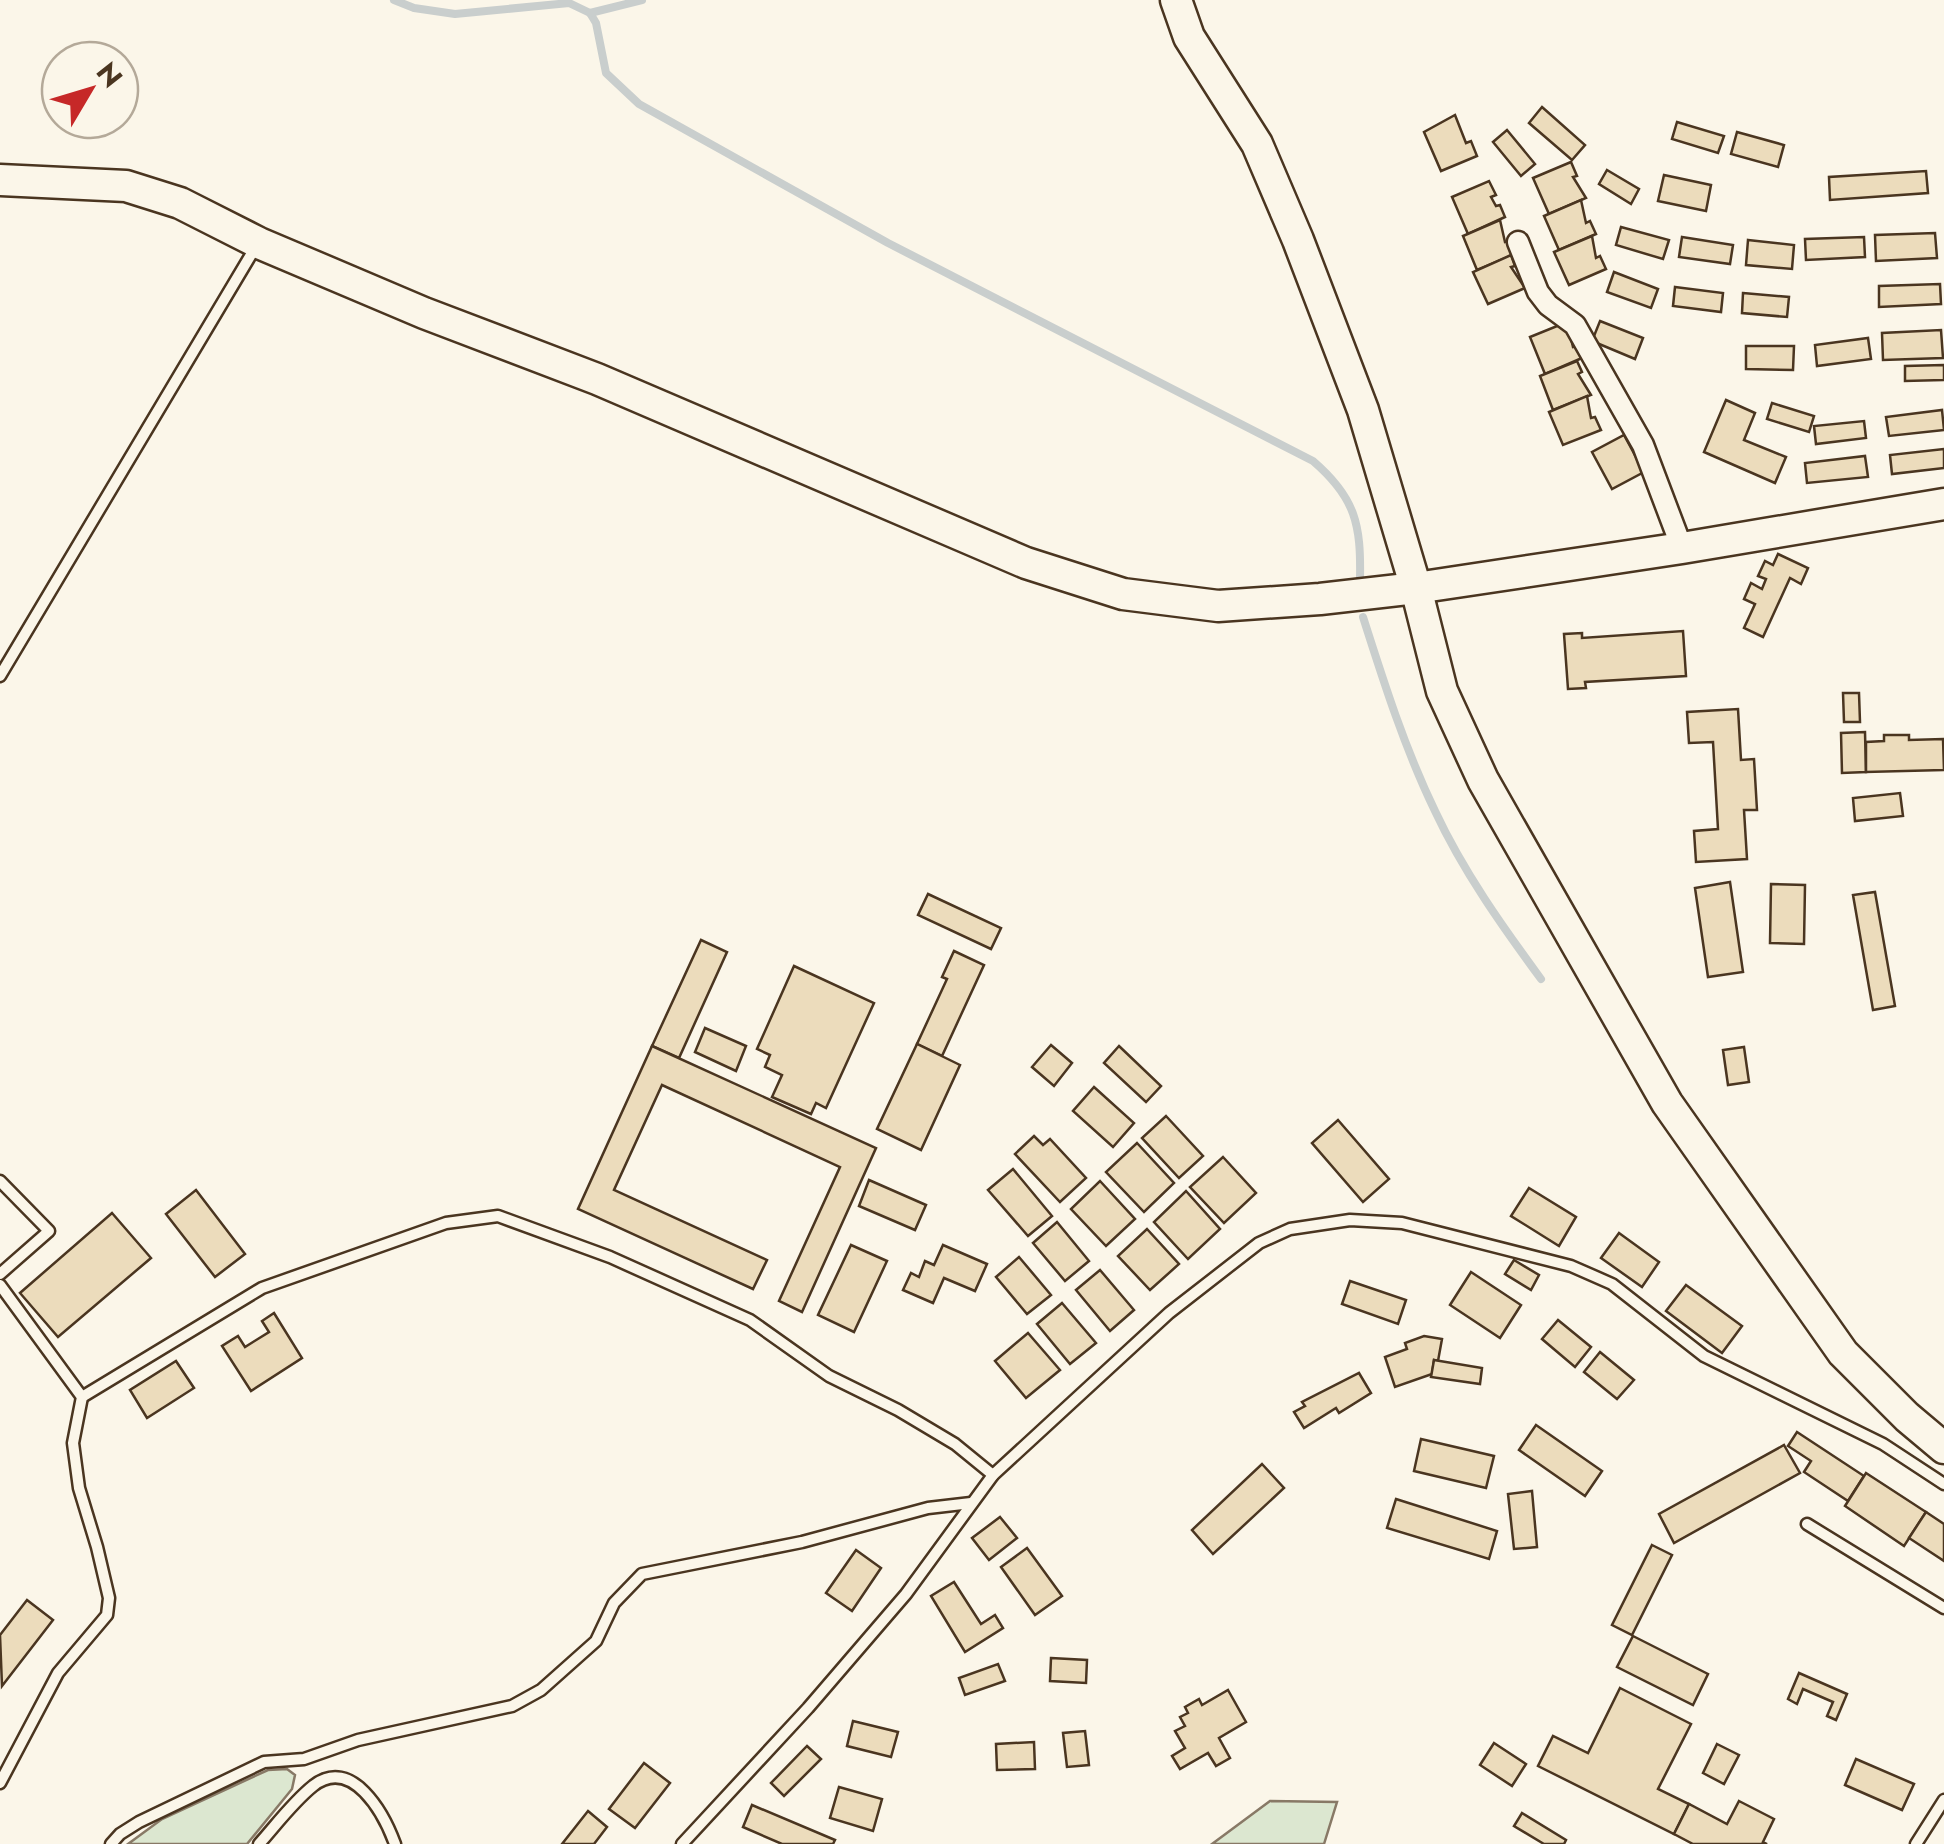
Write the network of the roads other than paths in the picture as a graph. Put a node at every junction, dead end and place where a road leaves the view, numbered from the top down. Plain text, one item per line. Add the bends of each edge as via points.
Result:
1 (1176, 0) edge
2 (0, 180) edge
3 (1518, 242) dead end
4 (258, 243) junction
5 (1944, 504) edge
6 (1682, 548) junction
7 (1416, 588) junction
8 (0, 676) edge
9 (0, 1181) edge
10 (0, 1274) edge
11 (0, 1286) edge
12 (82, 1397) junction
13 (1944, 1448) edge
14 (993, 1475) junction
15 (1944, 1484) edge
16 (971, 1503) junction
17 (1807, 1524) dead end
18 (1944, 1608) edge
19 (0, 1783) edge
20 (1944, 1800) edge
21 (111, 1844) edge
22 (259, 1844) edge
23 (395, 1844) edge
24 (682, 1844) edge
25 (1916, 1844) edge

1 - 7 street via 1189,37 1256,144 1298,240 1363,410
2 - 4 street via 126,186
3 - 6 street via 1538,292 1575,325 1643,445
4 - 7 street via 1026,563 1122,594 1218,606
4 - 8 lane
5 - 6 street
6 - 7 street
7 - 13 street via 1442,691 1483,780 1667,1103 1843,1353
9 - 10 lane via 49,1231
11 - 12 lane
12 - 14 lane via 262,1288 446,1223 498,1216 610,1256 750,1320 829,1376 955,1444
12 - 19 lane via 73,1443 78,1488 98,1547 107,1615 58,1673
14 - 15 lane via 1168,1314 1258,1243 1290,1229 1350,1220 1402,1223 1478,1240 1612,1284 1704,1356 1883,1444
14 - 16 lane
16 - 21 lane via 642,1574 614,1603 596,1641 541,1690 512,1706 264,1762 140,1822
16 - 24 lane via 906,1594
17 - 18 lane
20 - 25 lane
22 - 23 lane via 316,1783 342,1778 375,1803

